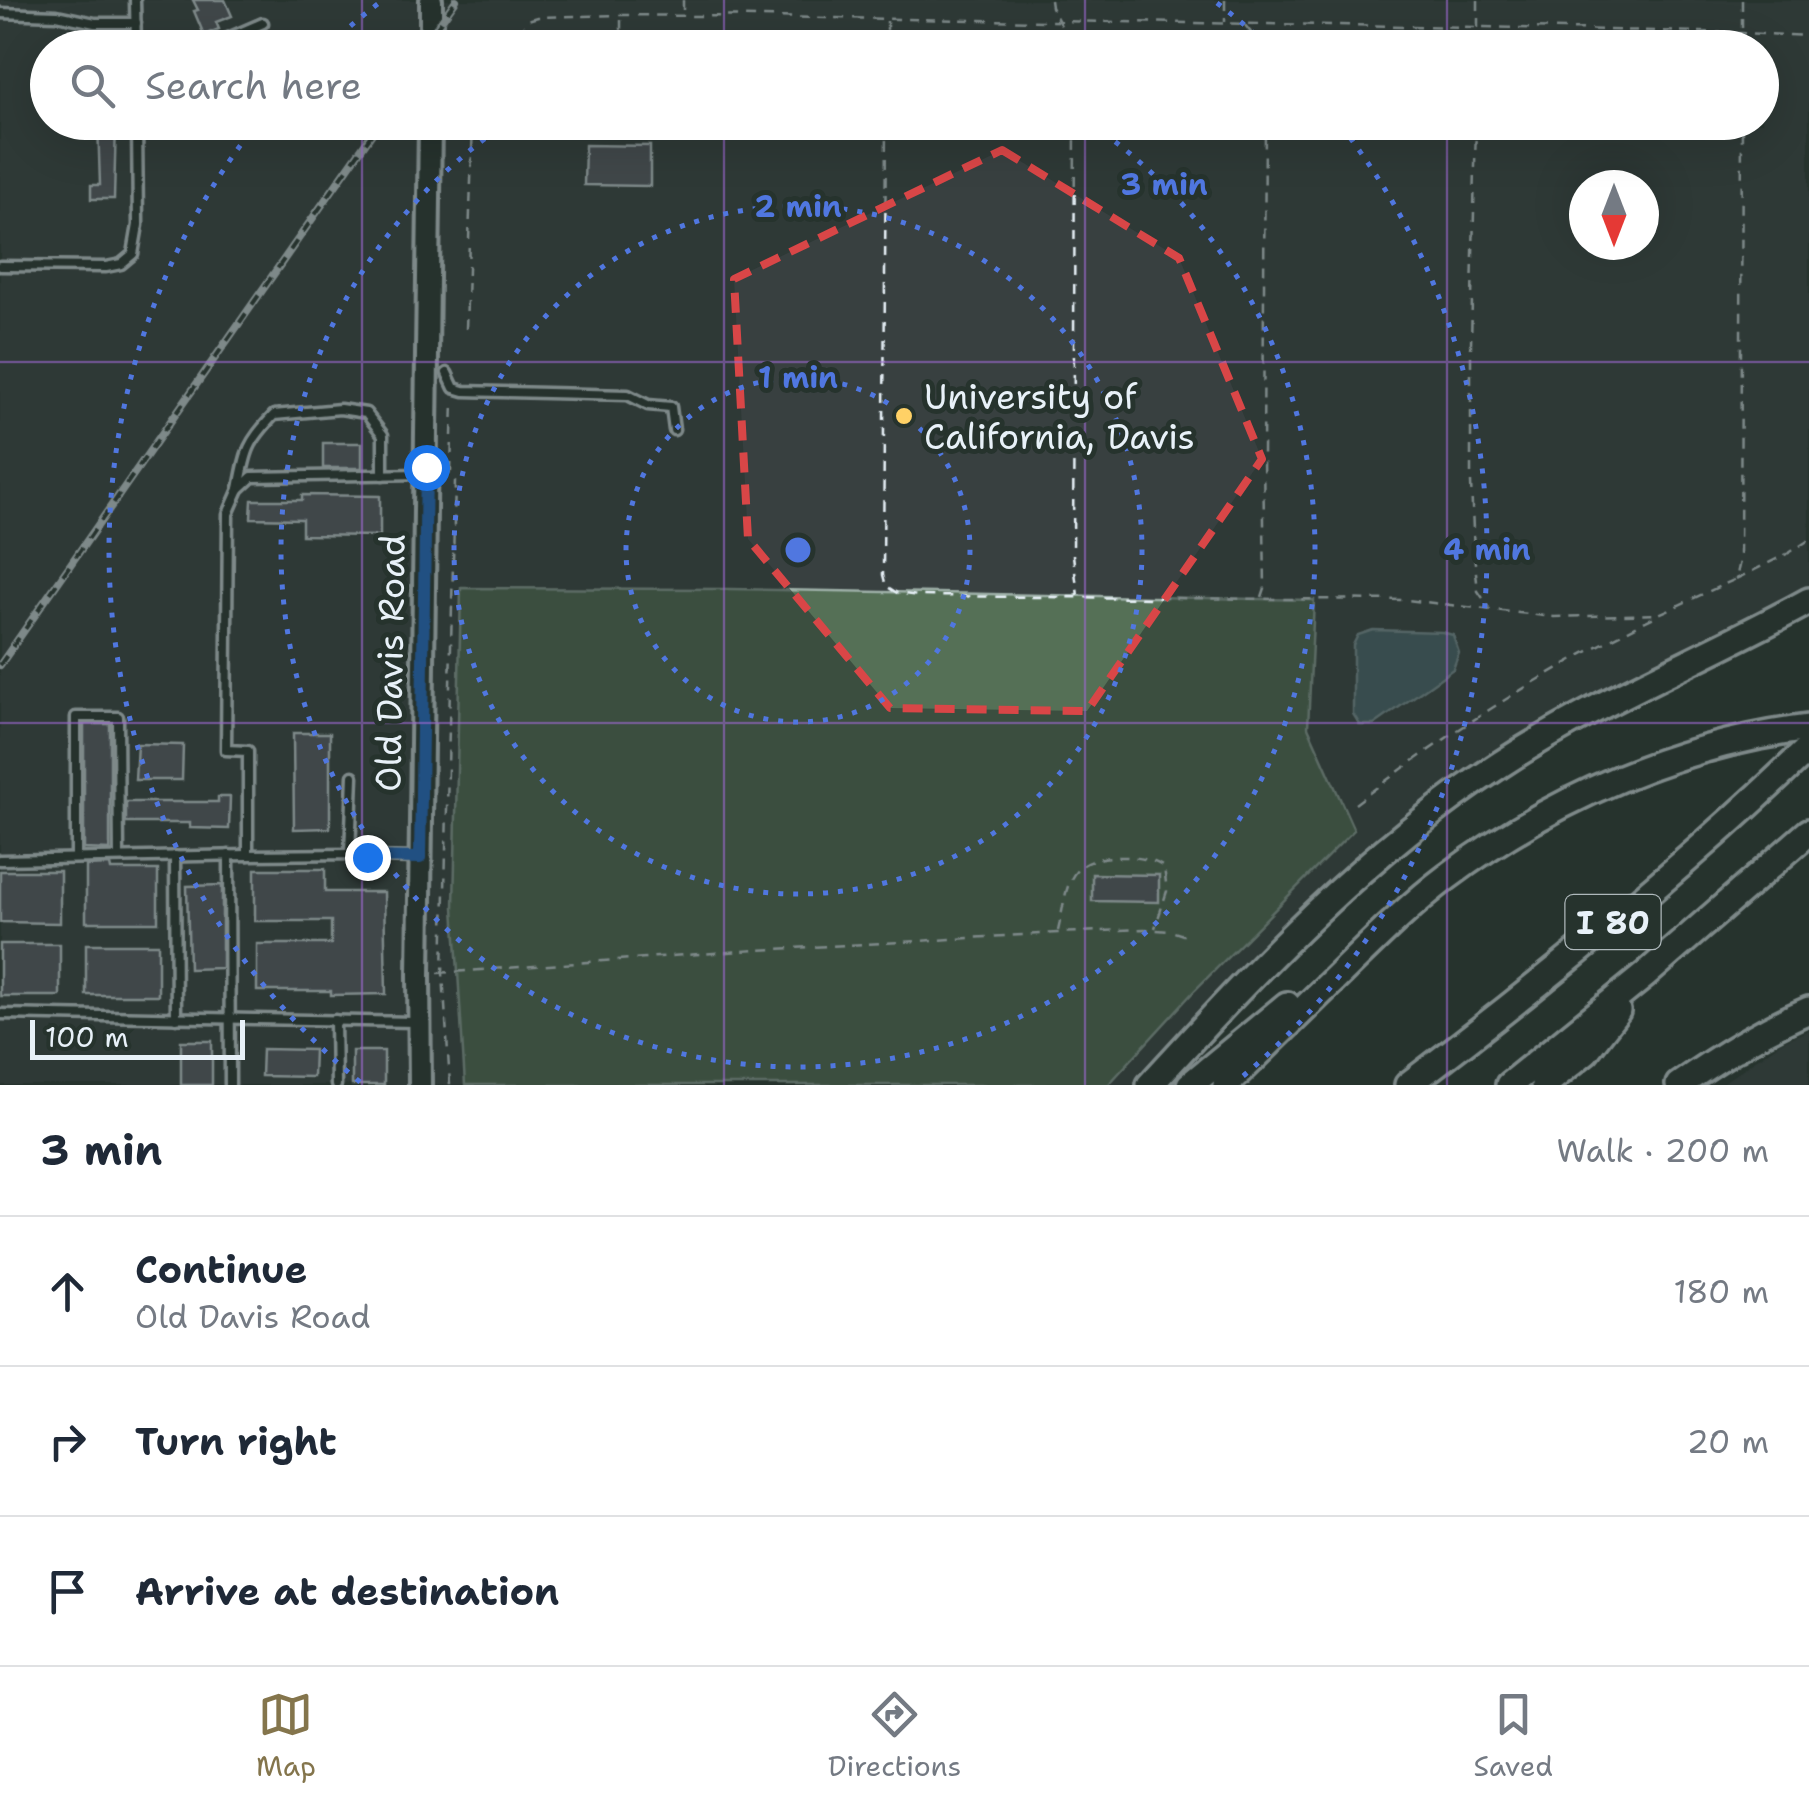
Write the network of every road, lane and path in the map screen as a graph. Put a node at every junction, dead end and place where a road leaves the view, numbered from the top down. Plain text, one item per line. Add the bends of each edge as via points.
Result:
1 (135, 0) edge
2 (431, 0) edge
3 (683, 0) edge
4 (1050, 0) edge
5 (1224, 0) edge
6 (1478, 0) edge
7 (1742, 0) edge
8 (0, 13) edge
9 (621, 16) junction
10 (684, 16) junction
11 (887, 19) junction
12 (1060, 22) junction
13 (136, 23) junction
14 (263, 23) dead end
15 (1225, 24) junction
16 (1245, 24) junction
17 (1479, 28) junction
18 (136, 30) edge
19 (247, 30) edge
20 (431, 30) edge
21 (521, 30) edge
22 (621, 30) edge
23 (887, 30) edge
24 (1064, 30) edge
25 (1250, 30) edge
26 (1584, 30) edge
27 (1742, 30) edge
28 (1779, 35) edge
29 (1809, 36) edge
30 (137, 140) edge
31 (430, 140) edge
32 (471, 140) edge
33 (886, 140) edge
34 (1074, 140) edge
35 (1265, 140) edge
36 (1476, 140) edge
37 (1742, 140) edge
38 (0, 266) edge
39 (466, 330) dead end
40 (447, 373) dead end
41 (454, 388) junction
42 (674, 430) dead end
43 (426, 471) junction
44 (451, 474) junction
45 (383, 475) junction
46 (239, 489) junction
47 (1809, 540) edge
48 (1736, 579) junction
49 (1078, 597) junction
50 (1262, 598) junction
51 (1809, 600) edge
52 (1490, 609) junction
53 (1659, 614) junction
54 (1809, 728) edge
55 (1809, 748) edge
56 (352, 776) dead end
57 (1356, 804) dead end
58 (1809, 832) edge
59 (248, 854) junction
60 (350, 854) junction
61 (230, 855) junction
62 (175, 856) junction
63 (119, 857) junction
64 (76, 858) junction
65 (420, 858) junction
66 (0, 860) edge
67 (1155, 930) junction
68 (1058, 933) junction
69 (1189, 936) dead end
70 (1354, 961) junction
71 (444, 973) junction
72 (1646, 975) junction
73 (419, 976) junction
74 (1809, 1010) edge
75 (0, 1014) edge
76 (176, 1018) junction
77 (231, 1019) junction
78 (335, 1020) junction
79 (420, 1022) junction
80 (230, 1085) edge
81 (336, 1085) edge
82 (420, 1085) edge
83 (450, 1085) edge
84 (1150, 1085) edge
85 (1190, 1085) edge
86 (1226, 1085) edge
87 (1408, 1085) edge
88 (1509, 1085) edge
89 (1544, 1085) edge
90 (1679, 1085) edge

1 - 13 lane
2 - 20 street
3 - 10 path
4 - 12 path
5 - 15 path
6 - 17 path
7 - 27 path
8 - 13 lane
9 - 10 path
9 - 21 path via 538,17
9 - 22 path
10 - 11 path
11 - 12 path
11 - 23 path
12 - 15 path
12 - 24 path
13 - 18 lane
14 - 19 lane
15 - 16 path
16 - 17 path
16 - 25 path
17 - 26 path
28 - 29 path
30 - 38 lane via 133,254 106,267
31 - 43 street, Old Davis Road
32 - 39 path
33 - 49 path via 886,586 918,596
34 - 49 path via 1072,556
35 - 50 path
36 - 52 path via 1471,483 1478,591
37 - 48 path
40 - 41 lane
41 - 42 lane via 628,395 671,407
41 - 44 path
43 - 44 path
43 - 45 lane
43 - 65 street, Old Davis Road
44 - 71 path
45 - 46 lane via 252,477
45 - 46 lane via 383,435 366,413 274,415 253,437
46 - 59 lane via 228,514 226,750 248,752
47 - 48 path
48 - 53 path
49 - 50 path
50 - 52 path
51 - 84 highway via 1560,728 1455,795 1294,931
52 - 53 path via 1554,617
53 - 57 path via 1503,700
54 - 70 highway via 1669,760 1536,819 1447,877
55 - 87 highway, I 80 via 1585,946
56 - 60 lane
58 - 72 highway, I 80
59 - 60 lane
59 - 61 lane
60 - 65 lane
61 - 62 lane
61 - 77 lane
62 - 63 lane
62 - 76 lane
63 - 64 lane
63 - 64 lane via 118,717 76,716
64 - 66 lane
65 - 73 street, Old Davis Road
67 - 68 path
67 - 68 path via 1167,892 1164,867 1109,857 1084,862 1072,875
67 - 69 path
68 - 71 path
70 - 85 highway via 1299,995
70 - 86 highway
71 - 73 path
71 - 83 path
72 - 88 highway, I 80
72 - 89 highway via 1586,1051
73 - 79 street, Old Davis Road
74 - 90 highway
75 - 76 lane
76 - 77 lane
77 - 78 lane
77 - 80 lane
78 - 79 lane
78 - 81 lane
79 - 82 street, Old Davis Road

